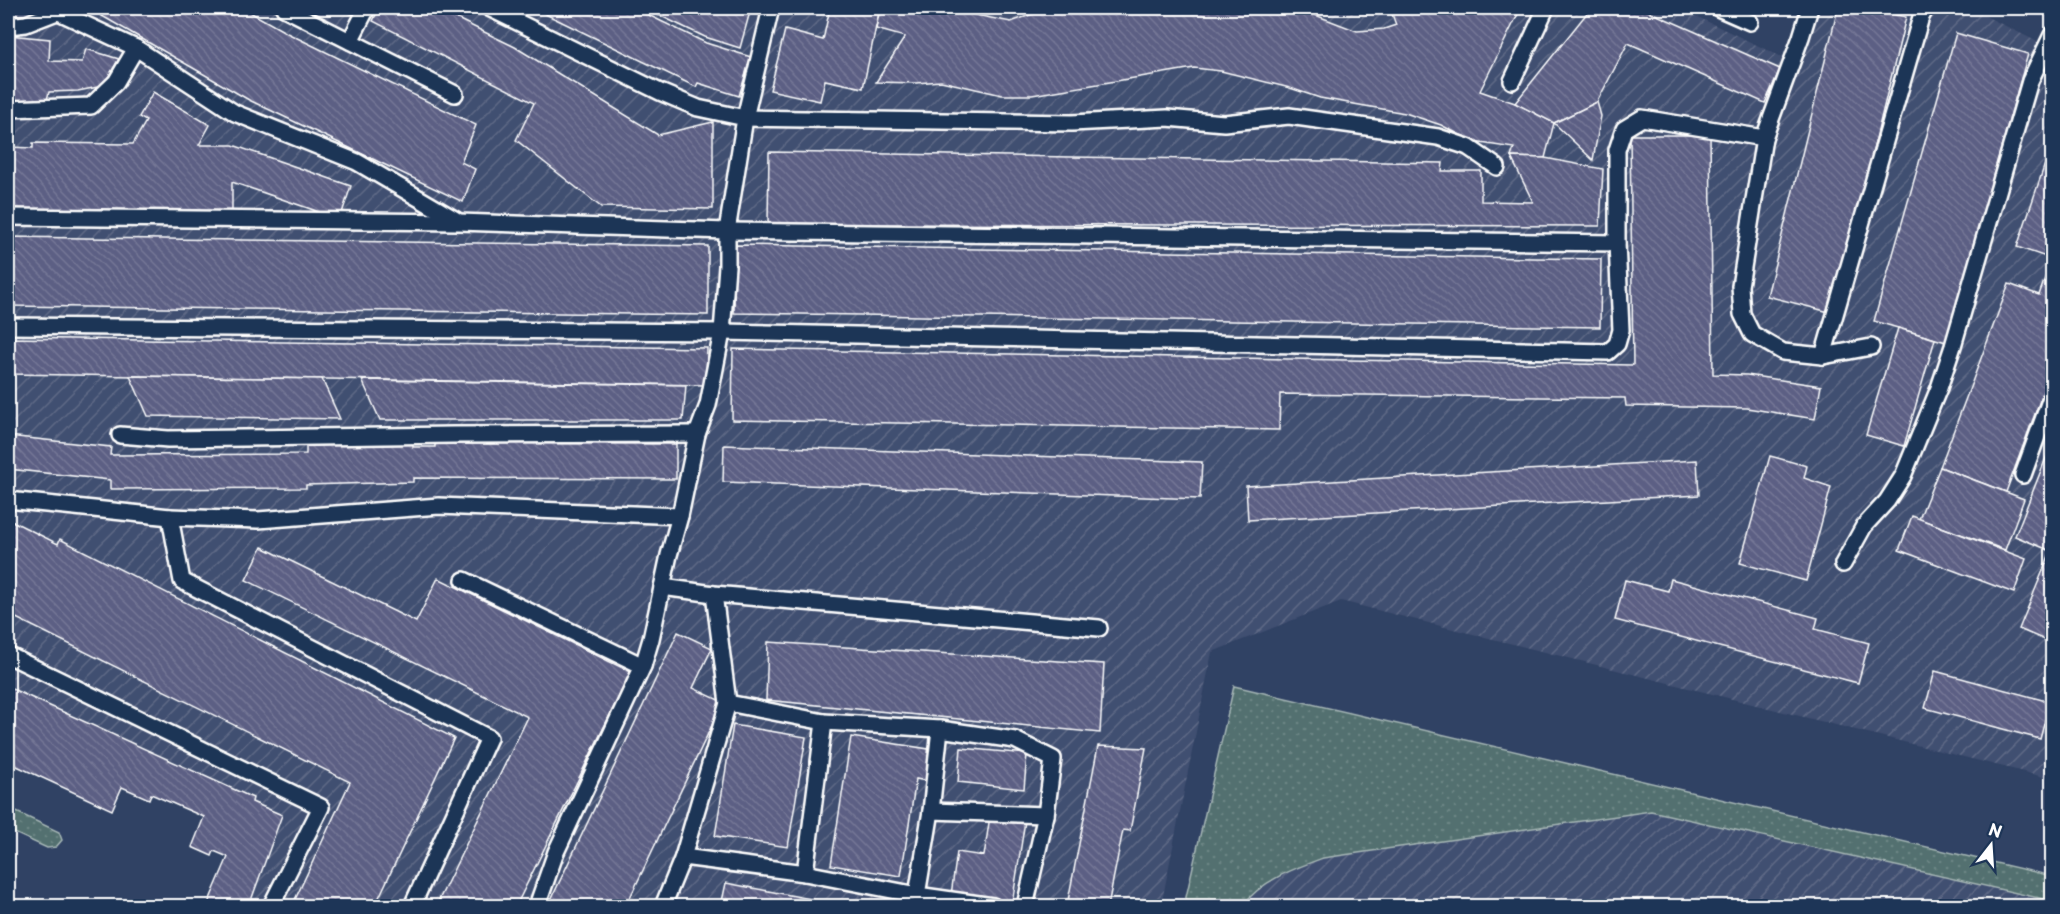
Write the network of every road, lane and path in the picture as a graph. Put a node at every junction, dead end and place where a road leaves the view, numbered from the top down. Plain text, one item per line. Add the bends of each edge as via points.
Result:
1 (284, 8) edge
2 (367, 8) edge
3 (489, 8) edge
4 (771, 8) edge
5 (1546, 8) edge
6 (1718, 8) edge
7 (1810, 8) edge
8 (1926, 8) edge
9 (53, 10) edge
10 (1750, 22) dead end
11 (8, 26) edge
12 (2052, 35) edge
13 (350, 41) junction
14 (136, 48) junction
15 (1512, 81) dead end
16 (455, 94) dead end
17 (8, 109) edge
18 (745, 118) junction
19 (1764, 138) junction
20 (1497, 167) dead end
21 (8, 217) edge
22 (459, 222) junction
23 (727, 231) junction
24 (1617, 243) junction
25 (8, 326) edge
26 (723, 332) junction
27 (1871, 348) dead end
28 (1824, 356) junction
29 (2052, 395) edge
30 (697, 434) junction
31 (120, 435) dead end
32 (2023, 475) dead end
33 (8, 500) edge
34 (680, 516) junction
35 (170, 518) junction
36 (1843, 564) dead end
37 (464, 580) dead end
38 (662, 587) junction
39 (714, 594) junction
40 (1099, 628) dead end
41 (8, 656) edge
42 (643, 666) junction
43 (728, 702) junction
44 (824, 722) junction
45 (940, 729) junction
46 (931, 811) junction
47 (1046, 815) junction
48 (683, 857) junction
49 (805, 873) junction
50 (917, 895) junction
51 (271, 906) edge
52 (412, 906) edge
53 (537, 906) edge
54 (663, 906) edge
55 (993, 906) edge
56 (1025, 906) edge

1 - 13 lane
2 - 13 lane
3 - 18 lane via 660,92 698,108
4 - 18 lane
5 - 15 lane
6 - 10 lane
7 - 19 lane
8 - 28 lane
9 - 11 lane via 26,24
9 - 14 lane
12 - 36 lane via 2030,81 1953,346 1930,410 1903,476 1864,526
13 - 16 lane
14 - 17 lane via 116,82 91,106
14 - 22 lane via 235,114 357,162
18 - 20 lane via 1072,123 1167,118 1224,123 1289,116 1438,137 1468,147
18 - 23 lane
19 - 24 lane via 1642,118 1624,129 1617,150
19 - 28 lane via 1740,286 1742,314 1752,334 1783,352
21 - 22 lane
22 - 23 lane
23 - 24 lane
23 - 26 lane
24 - 26 lane via 1621,330 1617,344 1608,352
25 - 26 lane
26 - 30 lane via 708,405
27 - 28 lane
29 - 32 lane
30 - 31 lane via 168,439
30 - 34 lane
33 - 35 lane
34 - 35 lane via 439,506 258,520
34 - 38 lane
35 - 52 lane via 182,581 489,738
37 - 42 lane
38 - 39 lane
38 - 42 lane
39 - 40 lane
39 - 43 lane
41 - 51 lane via 321,807
42 - 53 lane via 556,852
43 - 44 lane
43 - 48 lane
44 - 45 lane
44 - 49 lane
45 - 46 lane
45 - 47 lane via 1015,740 1053,759
46 - 47 lane
46 - 50 lane
47 - 56 lane
48 - 49 lane
48 - 54 lane
49 - 50 lane
50 - 55 lane

